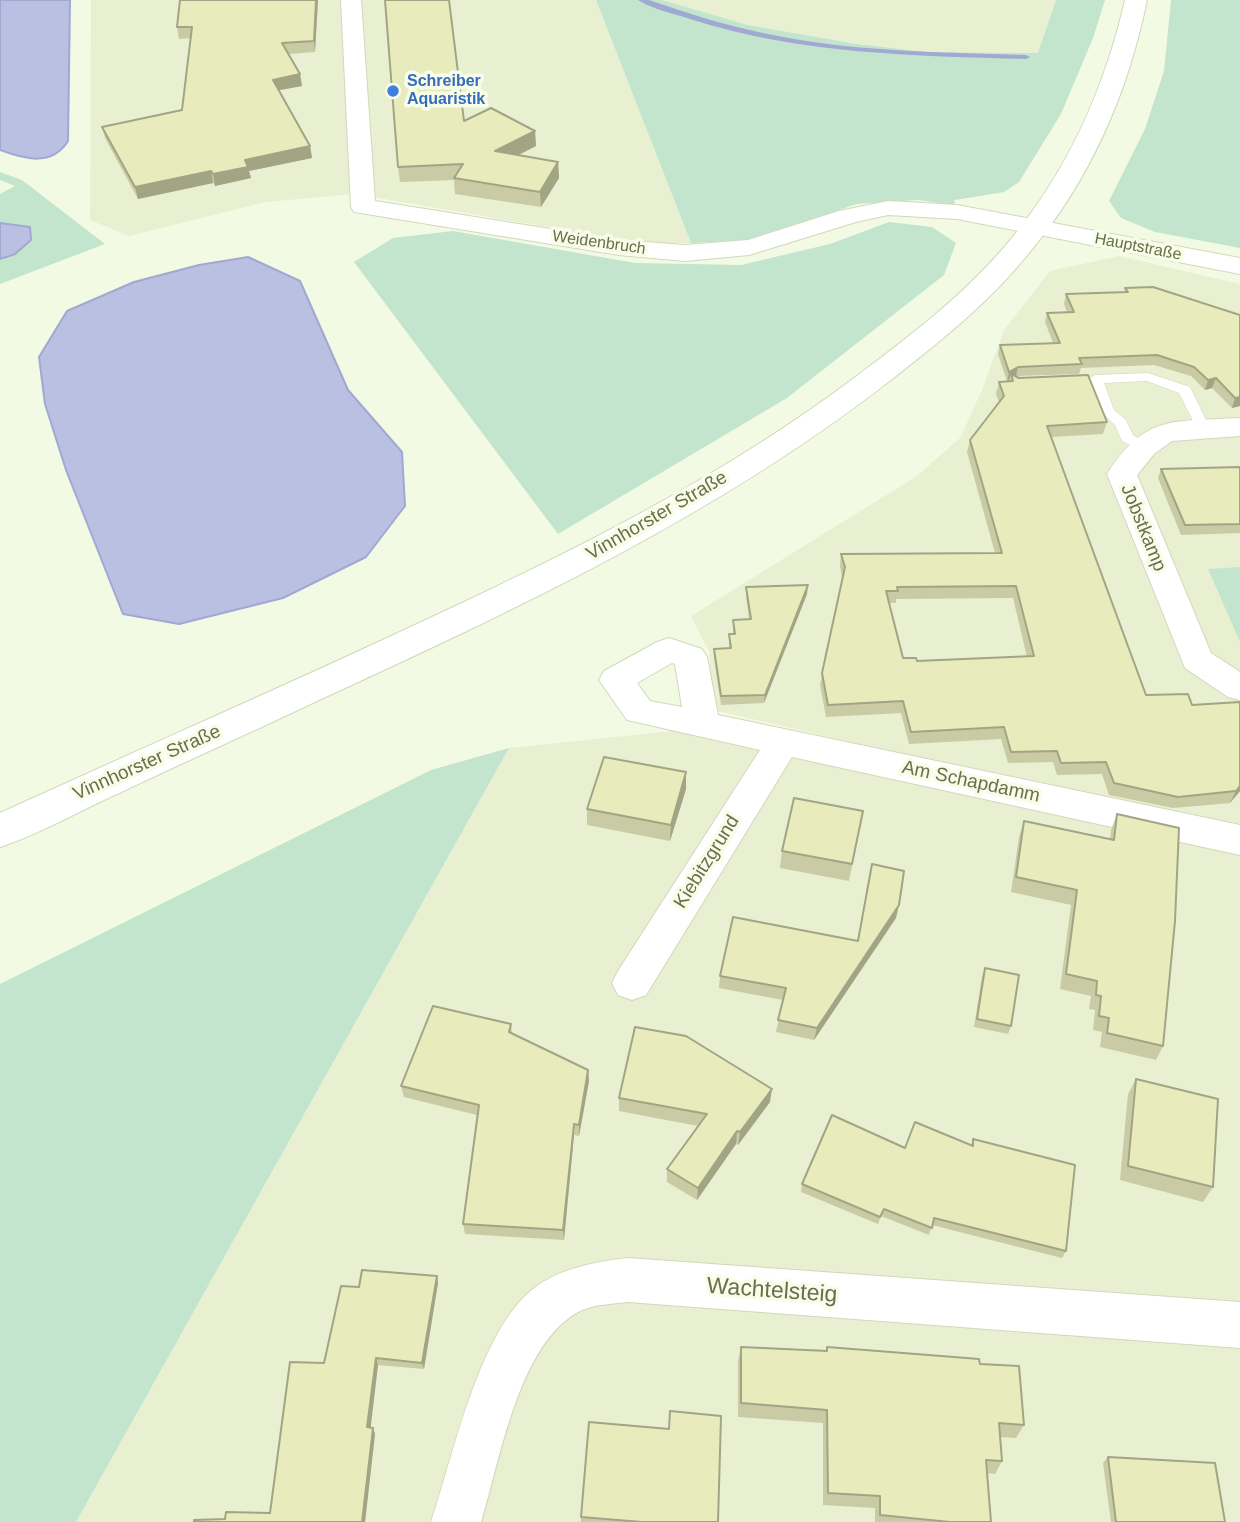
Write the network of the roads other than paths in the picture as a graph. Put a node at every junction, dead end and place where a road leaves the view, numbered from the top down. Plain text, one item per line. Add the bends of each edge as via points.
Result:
1 (351, 0) edge
2 (1136, 0) edge
3 (1036, 226) junction
4 (1240, 266) edge
5 (1240, 427) edge
6 (1203, 428) junction
7 (1144, 447) junction
8 (1240, 688) edge
9 (702, 722) dead end
10 (783, 742) junction
11 (0, 831) edge
12 (1240, 841) edge
13 (632, 983) dead end
14 (1240, 1325) edge
15 (456, 1522) edge

1 - 3 street, Weidenbruch via 363,207 670,252 728,251 779,241 886,208 920,207
2 - 3 street, Vinnhorster Straße via 1128,42 1099,120
3 - 4 street, Hauptstraße
3 - 11 street, Vinnhorster Straße via 1010,259 918,343 796,434 700,494 573,564 375,660
5 - 6 street, Jobstkamp
6 - 7 street, Jobstkamp via 1165,432
6 - 7 lane via 1185,390 1148,377 1088,379 1127,438
7 - 8 street, Jobstkamp via 1124,469 1122,479 1197,660
9 - 10 street, Am Schapdamm
10 - 12 street, Am Schapdamm
10 - 13 street, Kiebitzgrund
14 - 15 street, Wachtelsteig via 602,1281 552,1304 519,1337 503,1370

